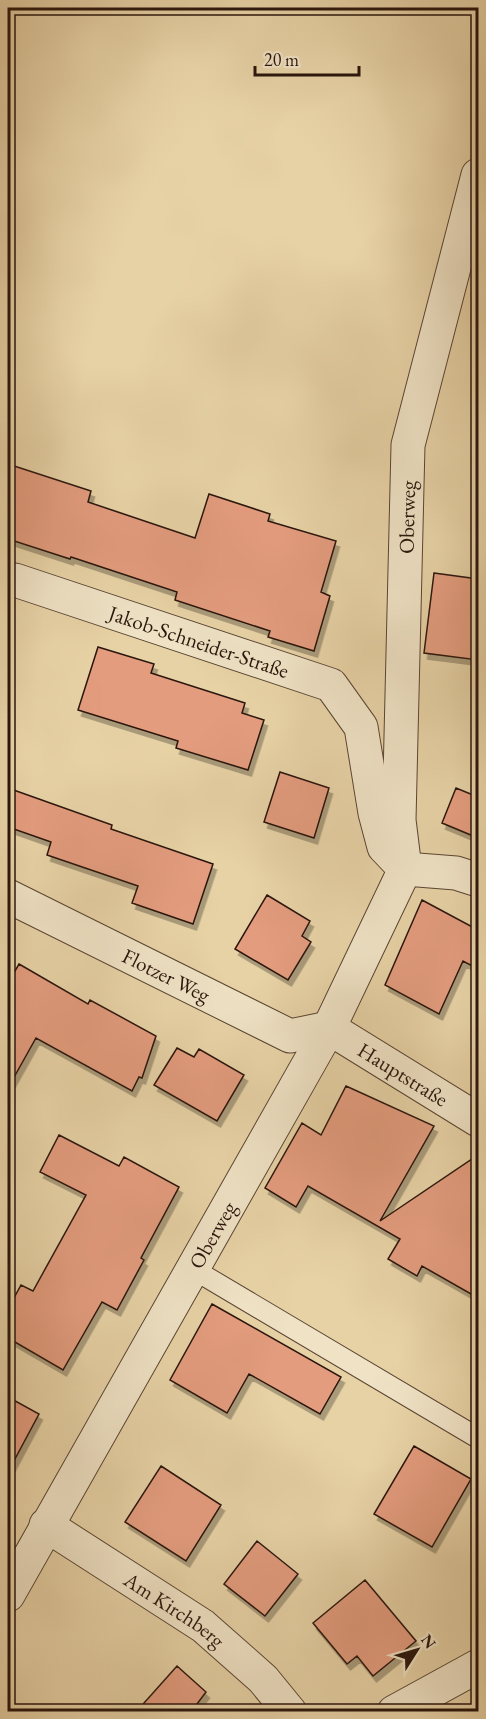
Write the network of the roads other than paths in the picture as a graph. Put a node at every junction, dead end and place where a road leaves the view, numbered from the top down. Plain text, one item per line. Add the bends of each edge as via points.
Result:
1 (478, 175) edge
2 (15, 580) dead end
3 (405, 869) junction
4 (478, 880) edge
5 (8, 896) edge
6 (330, 1028) junction
7 (478, 1120) edge
8 (194, 1269) junction
9 (478, 1438) edge
10 (46, 1525) junction
11 (8, 1595) edge
12 (478, 1666) edge
13 (290, 1712) edge
14 (394, 1712) edge

1 - 3 street, Oberweg via 408,445 399,820
2 - 3 street, Jakob-Schneider-Straße via 331,685 361,727 384,847
3 - 4 street via 456,873
3 - 6 street, Oberweg
5 - 6 street, Flotzer Weg via 290,1036
6 - 7 street, Hauptstraße
6 - 8 street, Oberweg
8 - 9 lane
8 - 10 street, Oberweg
10 - 11 street, Oberweg
10 - 13 street, Am Kirchberg via 203,1626 263,1679
12 - 14 street

